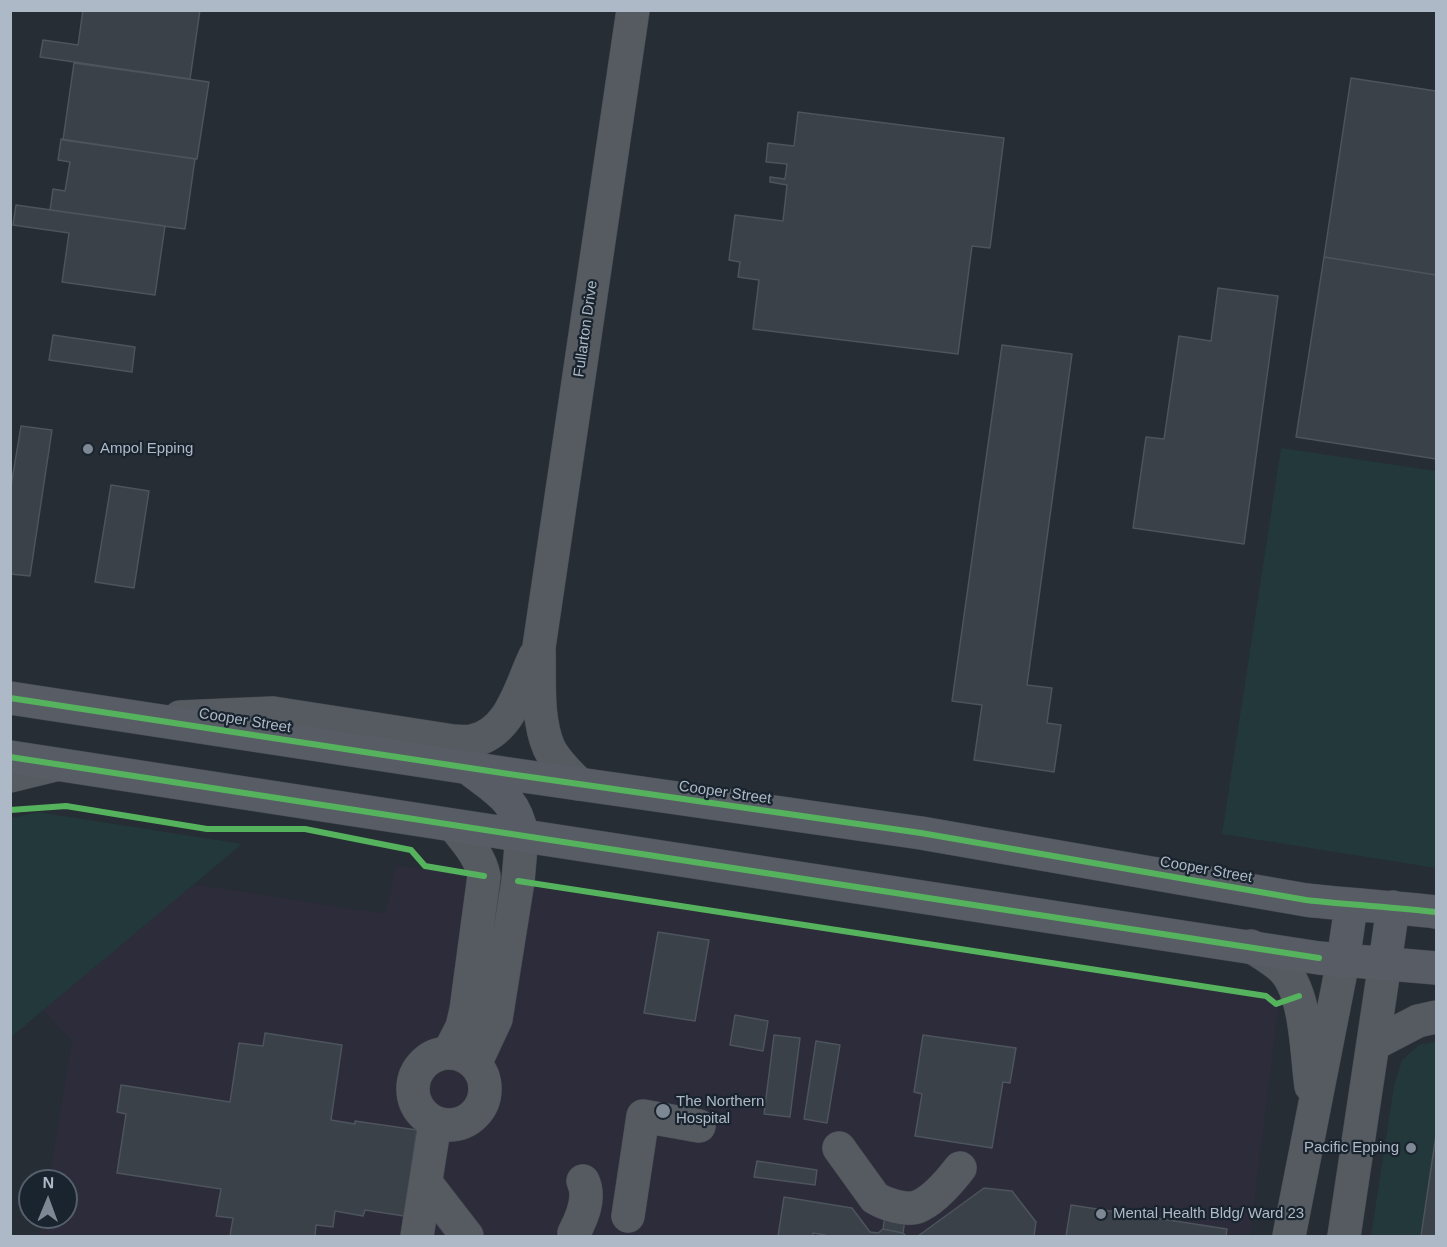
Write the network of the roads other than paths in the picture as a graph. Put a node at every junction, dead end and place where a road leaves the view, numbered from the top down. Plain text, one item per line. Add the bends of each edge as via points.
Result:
1 (633, 10) edge
2 (540, 647) junction
3 (10, 698) edge
4 (152, 719) junction
5 (10, 757) edge
6 (55, 765) junction
7 (466, 767) junction
8 (10, 776) edge
9 (579, 784) junction
10 (454, 826) junction
11 (522, 836) junction
12 (1351, 906) junction
13 (1393, 907) junction
14 (1437, 912) edge
15 (1251, 946) junction
16 (1343, 961) junction
17 (1384, 963) junction
18 (1437, 968) edge
19 (1437, 1017) edge
20 (1374, 1044) junction
21 (462, 1058) junction
22 (1314, 1115) junction
23 (435, 1123) junction
24 (698, 1136) dead end
25 (839, 1148) dead end
26 (960, 1168) dead end
27 (426, 1183) junction
28 (628, 1216) dead end
29 (417, 1236) edge
30 (467, 1236) edge
31 (1289, 1236) edge
32 (1344, 1236) edge

1 - 2 street, Fullarton Drive
2 - 4 street, Fullarton Drive via 509,715 492,733 471,741 273,713
2 - 9 street, Fullarton Drive via 542,726 557,761
3 - 4 main road, Cooper Street
4 - 7 main road, Cooper Street
5 - 6 main road
6 - 8 street
6 - 10 main road
7 - 9 main road, Cooper Street
7 - 11 main road via 514,808
9 - 12 main road, Cooper Street via 921,833
10 - 11 main road
10 - 21 street via 471,847 484,876 462,1027
11 - 15 main road
11 - 21 street via 496,1019
12 - 13 main road, Cooper Street
12 - 16 main road
13 - 14 main road, Cooper Street
13 - 17 main road
15 - 16 main road
15 - 22 street via 1282,968 1299,996
16 - 17 main road
16 - 22 street
17 - 18 main road
17 - 20 street
19 - 20 street via 1418,1021
20 - 32 street
21 - 23 street via 482,1074 485,1085 480,1108 464,1122
21 - 23 street via 438,1054 427,1059 414,1077 412,1088 418,1109
22 - 31 street
23 - 27 street
24 - 28 street via 642,1126
25 - 26 street via 875,1198 902,1207 918,1207 946,1186
27 - 29 street
27 - 30 street

